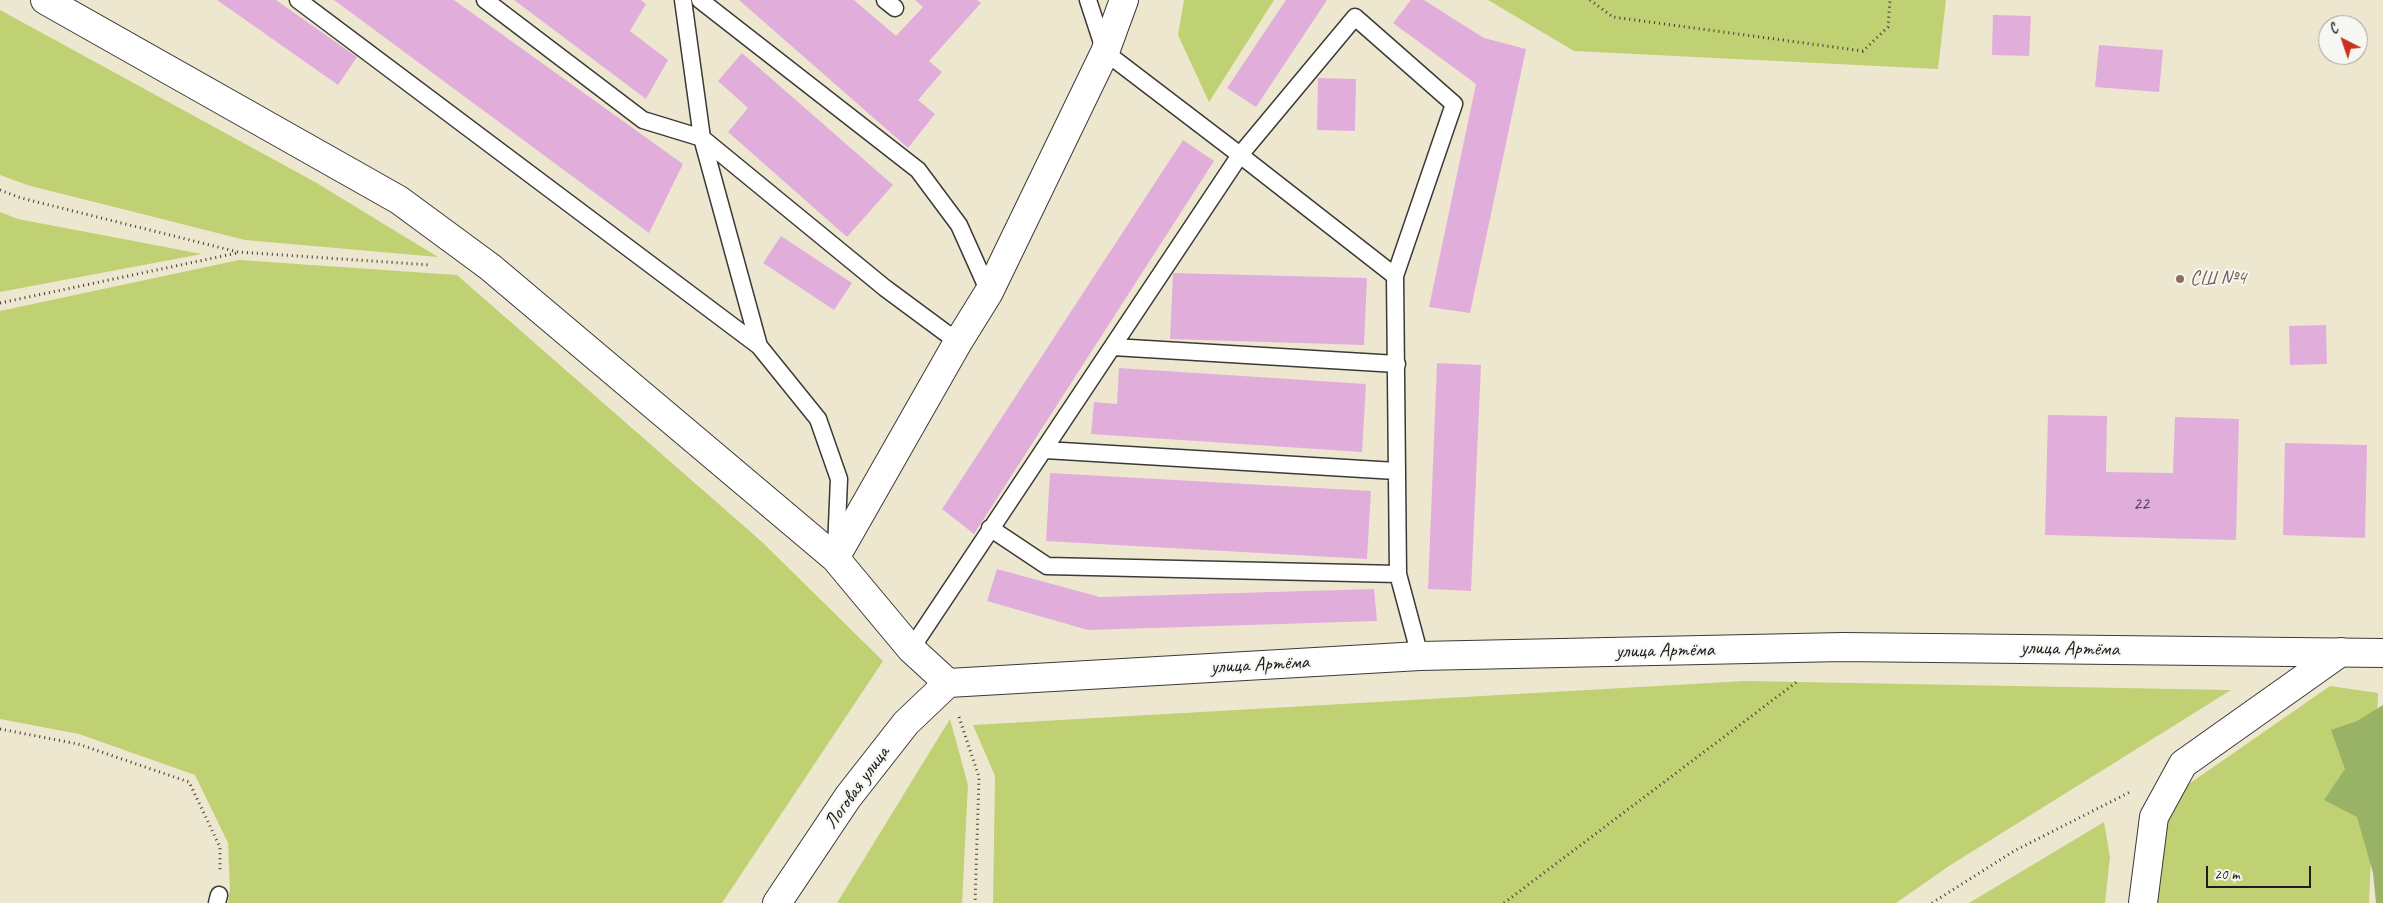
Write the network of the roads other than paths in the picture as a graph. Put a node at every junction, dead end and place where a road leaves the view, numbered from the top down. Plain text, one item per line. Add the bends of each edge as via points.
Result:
1 (45, 0) edge
2 (298, 0) edge
3 (485, 0) edge
4 (683, 0) edge
5 (700, 0) edge
6 (1088, 0) edge
7 (1124, 0) edge
8 (1105, 52) junction
9 (702, 138) junction
10 (1240, 156) junction
11 (1394, 276) junction
12 (989, 292) junction
13 (958, 342) junction
14 (758, 346) junction
15 (1113, 347) junction
16 (1397, 364) junction
17 (1045, 450) junction
18 (1396, 471) junction
19 (990, 528) junction
20 (835, 558) junction
21 (1398, 574) junction
22 (911, 649) junction
23 (2341, 652) junction
24 (2383, 653) edge
25 (1420, 656) junction
26 (948, 683) junction
27 (777, 903) edge
28 (2143, 903) edge

1 - 20 street via 400,200 490,267
2 - 14 lane
3 - 9 lane via 643,120
4 - 9 lane
5 - 12 lane via 918,170 958,225
6 - 8 lane
7 - 8 street
8 - 10 lane
8 - 12 street
9 - 13 lane via 885,288
9 - 14 lane
10 - 11 lane
10 - 11 lane via 1354,17 1454,104
10 - 15 lane
11 - 16 lane
12 - 13 street
13 - 20 street
14 - 20 lane via 818,420 839,479
15 - 16 lane
15 - 17 lane
16 - 18 lane
17 - 18 lane
17 - 19 lane
18 - 21 lane
19 - 21 lane via 1047,566
19 - 22 lane
20 - 22 street
21 - 25 lane
22 - 26 street
23 - 24 street, улица Артёма
23 - 25 street, улица Артёма via 1842,647
23 - 28 street via 2183,764 2154,817
25 - 26 street, улица Артёма
26 - 27 street, Логовая улица via 906,723 848,797

